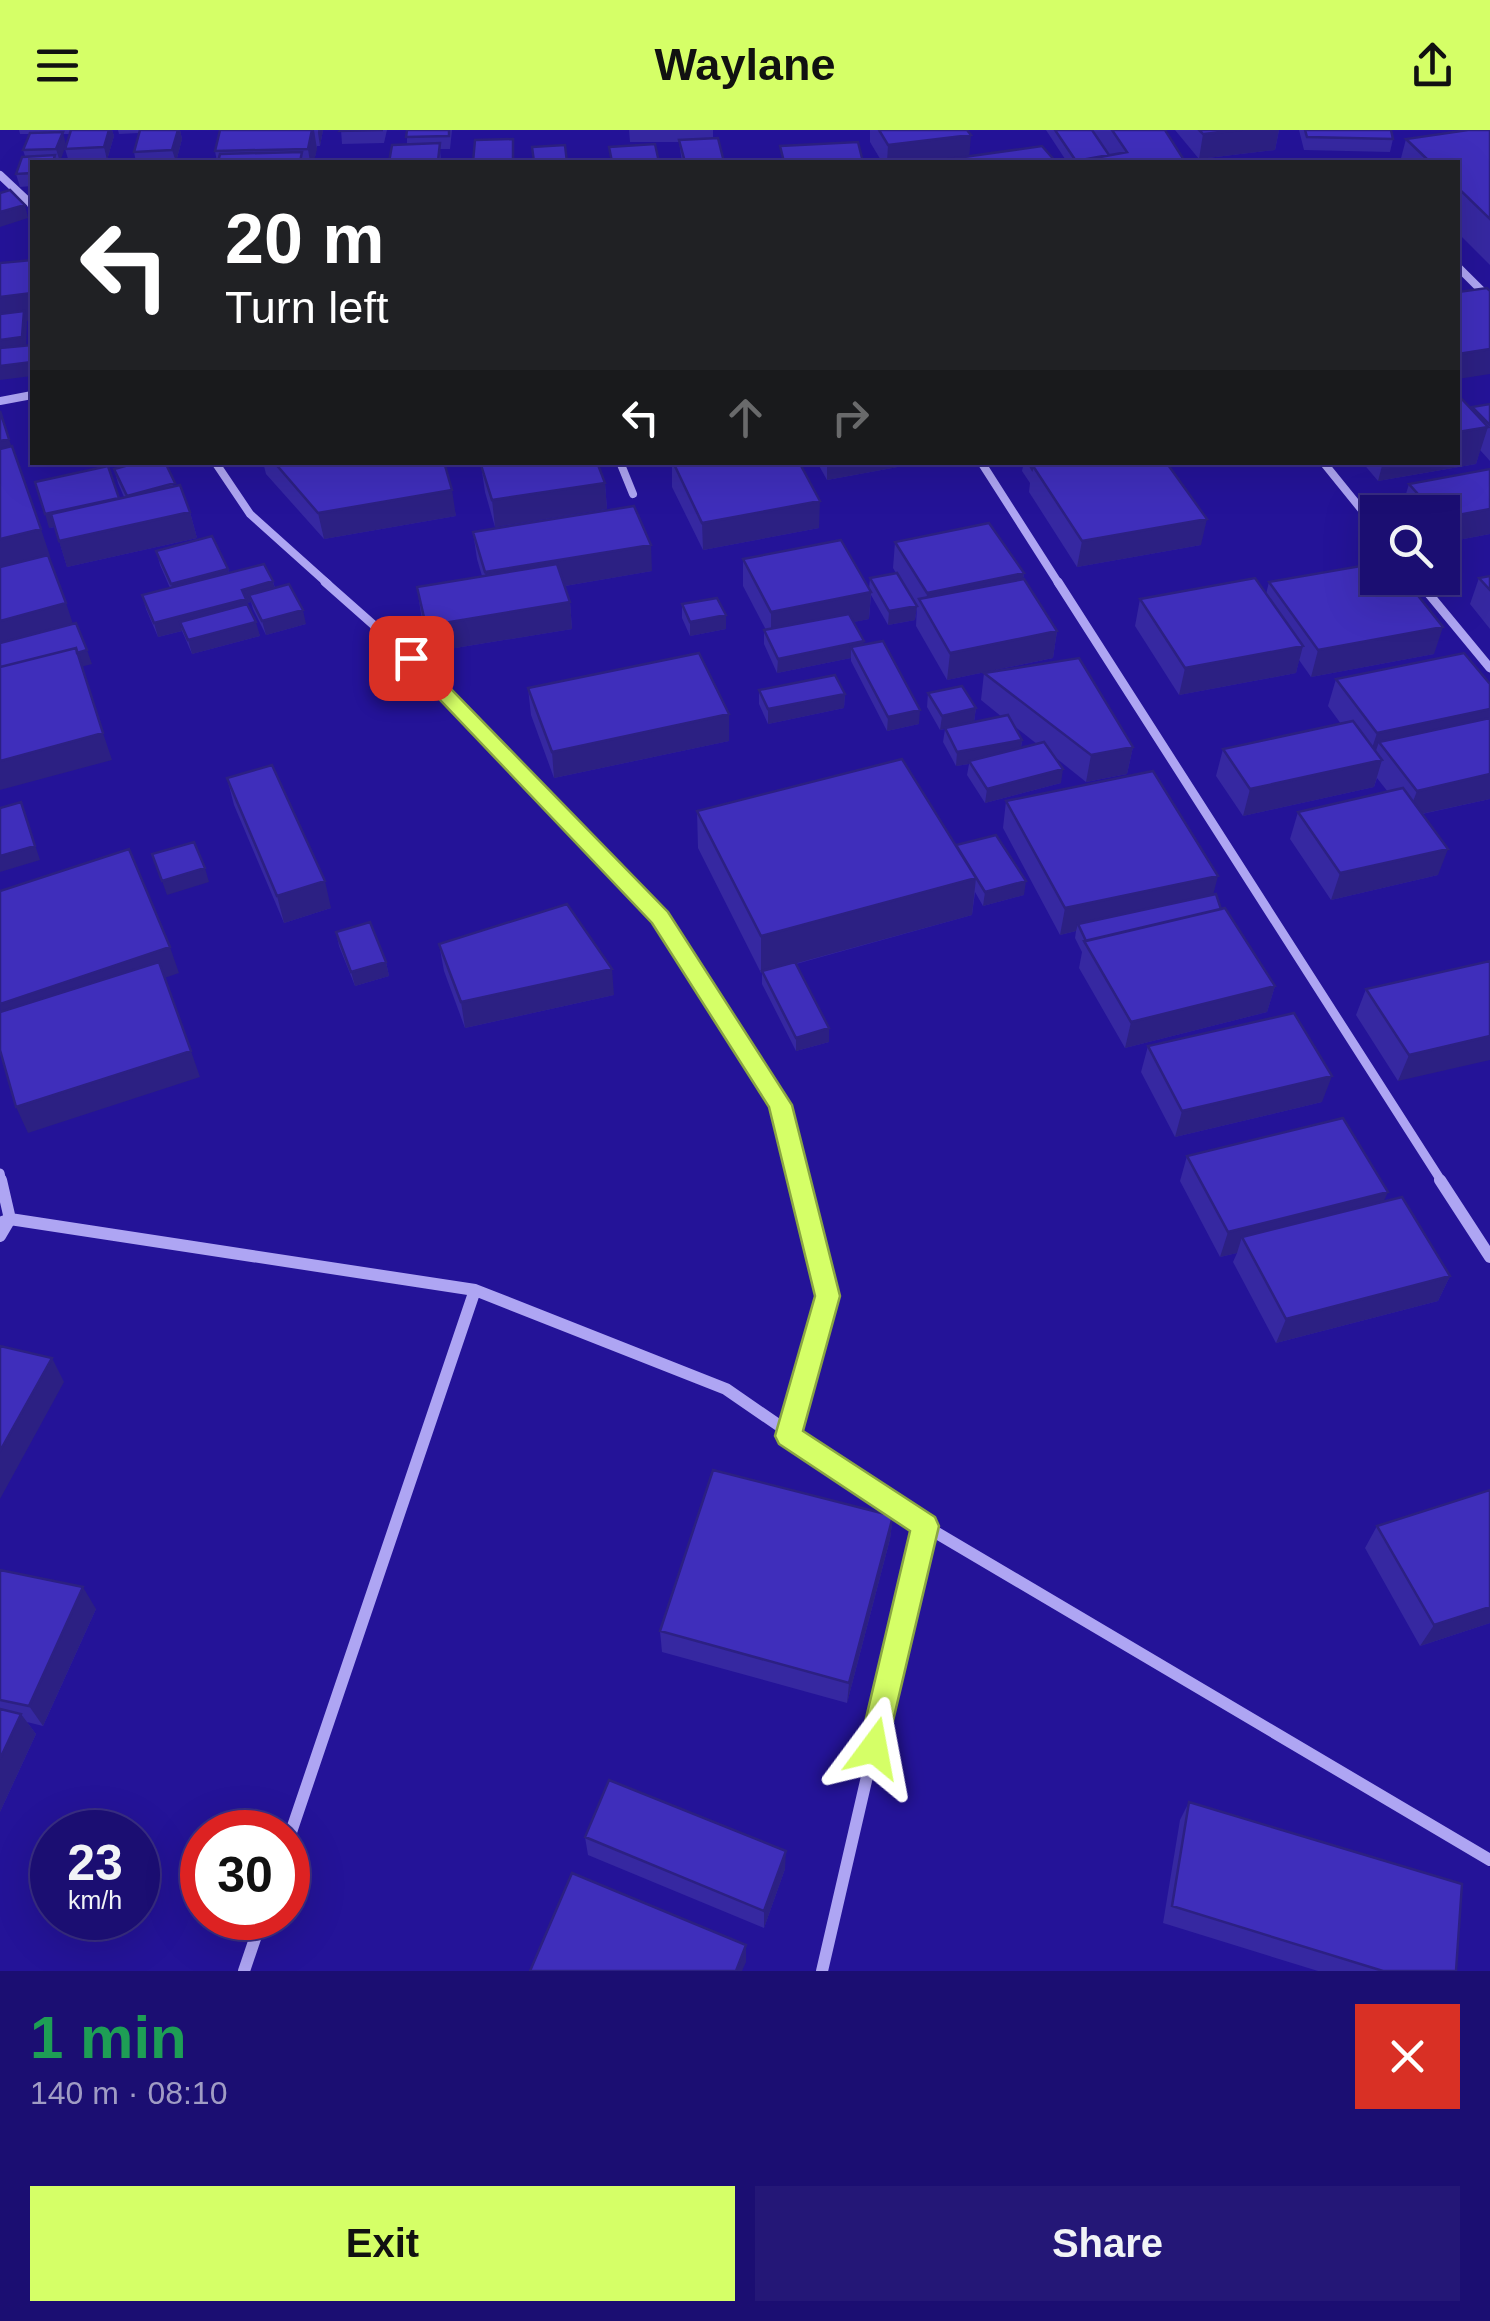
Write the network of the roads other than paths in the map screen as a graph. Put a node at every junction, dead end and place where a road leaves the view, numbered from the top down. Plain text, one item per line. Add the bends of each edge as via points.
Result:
1 (0, 175) edge
2 (30, 203) edge
3 (1460, 269) edge
4 (1490, 299) edge
5 (30, 395) edge
6 (0, 401) edge
7 (217, 465) edge
8 (621, 465) edge
9 (983, 465) edge
10 (1325, 465) edge
11 (634, 494) dead end
12 (1360, 508) edge
13 (1430, 595) edge
14 (1490, 668) edge
15 (0, 1173) edge
16 (5, 1221) edge
17 (0, 1236) edge
18 (1490, 1257) edge
19 (474, 1290) junction
20 (788, 1436) junction
21 (925, 1526) junction
22 (298, 1810) edge
23 (1490, 1860) edge
24 (255, 1940) edge
25 (244, 1971) edge
26 (822, 1971) edge

1 - 2 street
3 - 4 street
5 - 6 street
7 - 20 street via 250,514 411,658 660,918 780,1105 828,1296
8 - 11 street
9 - 18 street
10 - 12 street
13 - 14 street
15 - 16 street
16 - 17 street
16 - 19 street
19 - 20 street via 726,1389
19 - 22 street
20 - 21 street
21 - 23 street
21 - 26 street
24 - 25 street

